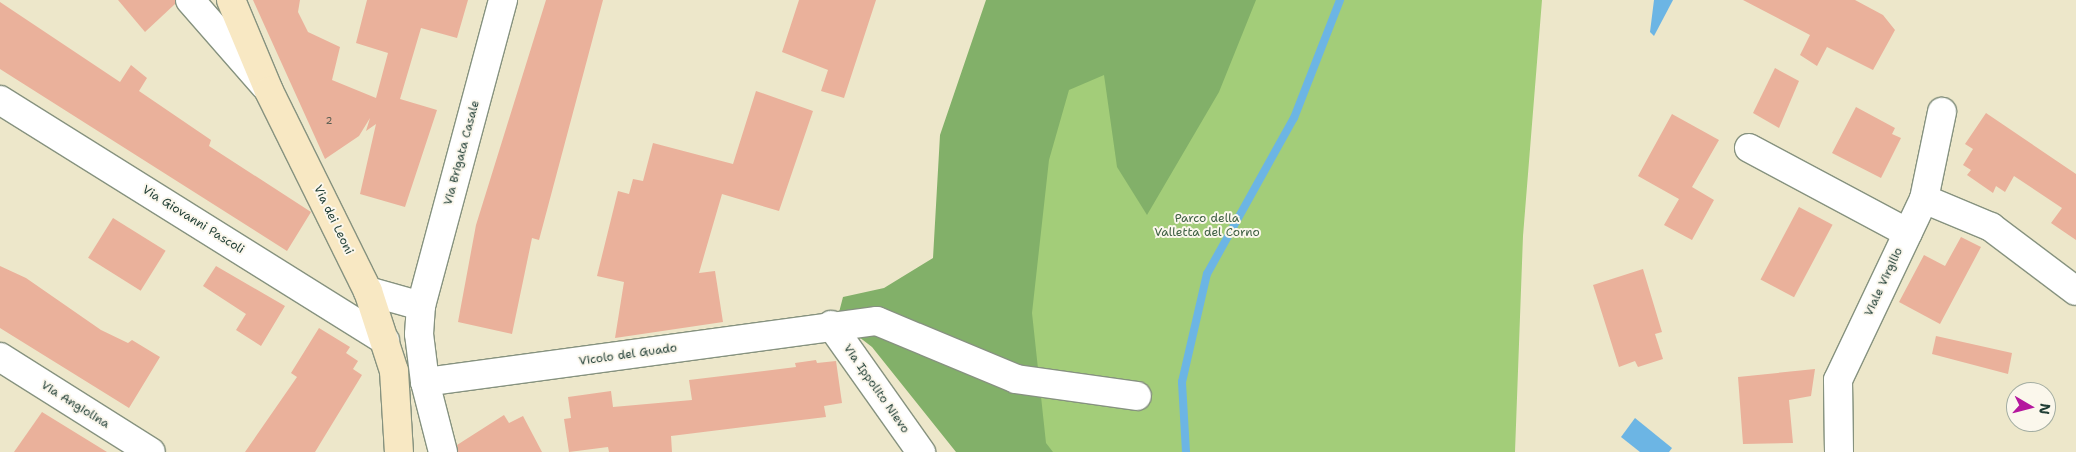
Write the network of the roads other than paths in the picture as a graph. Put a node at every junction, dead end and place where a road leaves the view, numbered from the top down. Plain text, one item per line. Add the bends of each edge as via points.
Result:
1 (190, 0) edge
2 (231, 0) edge
3 (503, 0) edge
4 (270, 91) junction
5 (0, 100) edge
6 (1942, 112) dead end
7 (1749, 148) dead end
8 (1924, 199) junction
9 (1908, 233) junction
10 (368, 291) junction
11 (2076, 291) edge
12 (421, 306) junction
13 (831, 325) junction
14 (386, 341) junction
15 (0, 358) edge
16 (427, 393) junction
17 (1137, 396) dead end
18 (399, 451) edge
19 (151, 452) edge
20 (427, 452) edge
21 (443, 452) edge
22 (921, 452) edge
23 (1840, 452) edge

1 - 4 street
2 - 4 main road, Via dei Leoni
3 - 12 street, Via Brigata Casale
4 - 10 main road, Via dei Leoni
5 - 14 street, Via Giovanni Pascoli
6 - 8 street, Viale Virgilio
7 - 9 street
8 - 9 street, Viale Virgilio
8 - 11 street via 1991,227
9 - 23 street, Viale Virgilio via 1838,380
10 - 12 street
10 - 14 main road, Via dei Leoni
12 - 16 street, Via Brigata Casale via 419,334
13 - 16 street, Vicolo del Guado
13 - 17 street, Vicolo del Guado via 877,320 1016,379
13 - 22 street, Via Ippolito Nievo
14 - 18 main road, Via dei Leoni via 394,371
15 - 19 street, Via Angiolina
16 - 20 street, Via Brigata Casale
16 - 21 street, Via Brigata Casale

